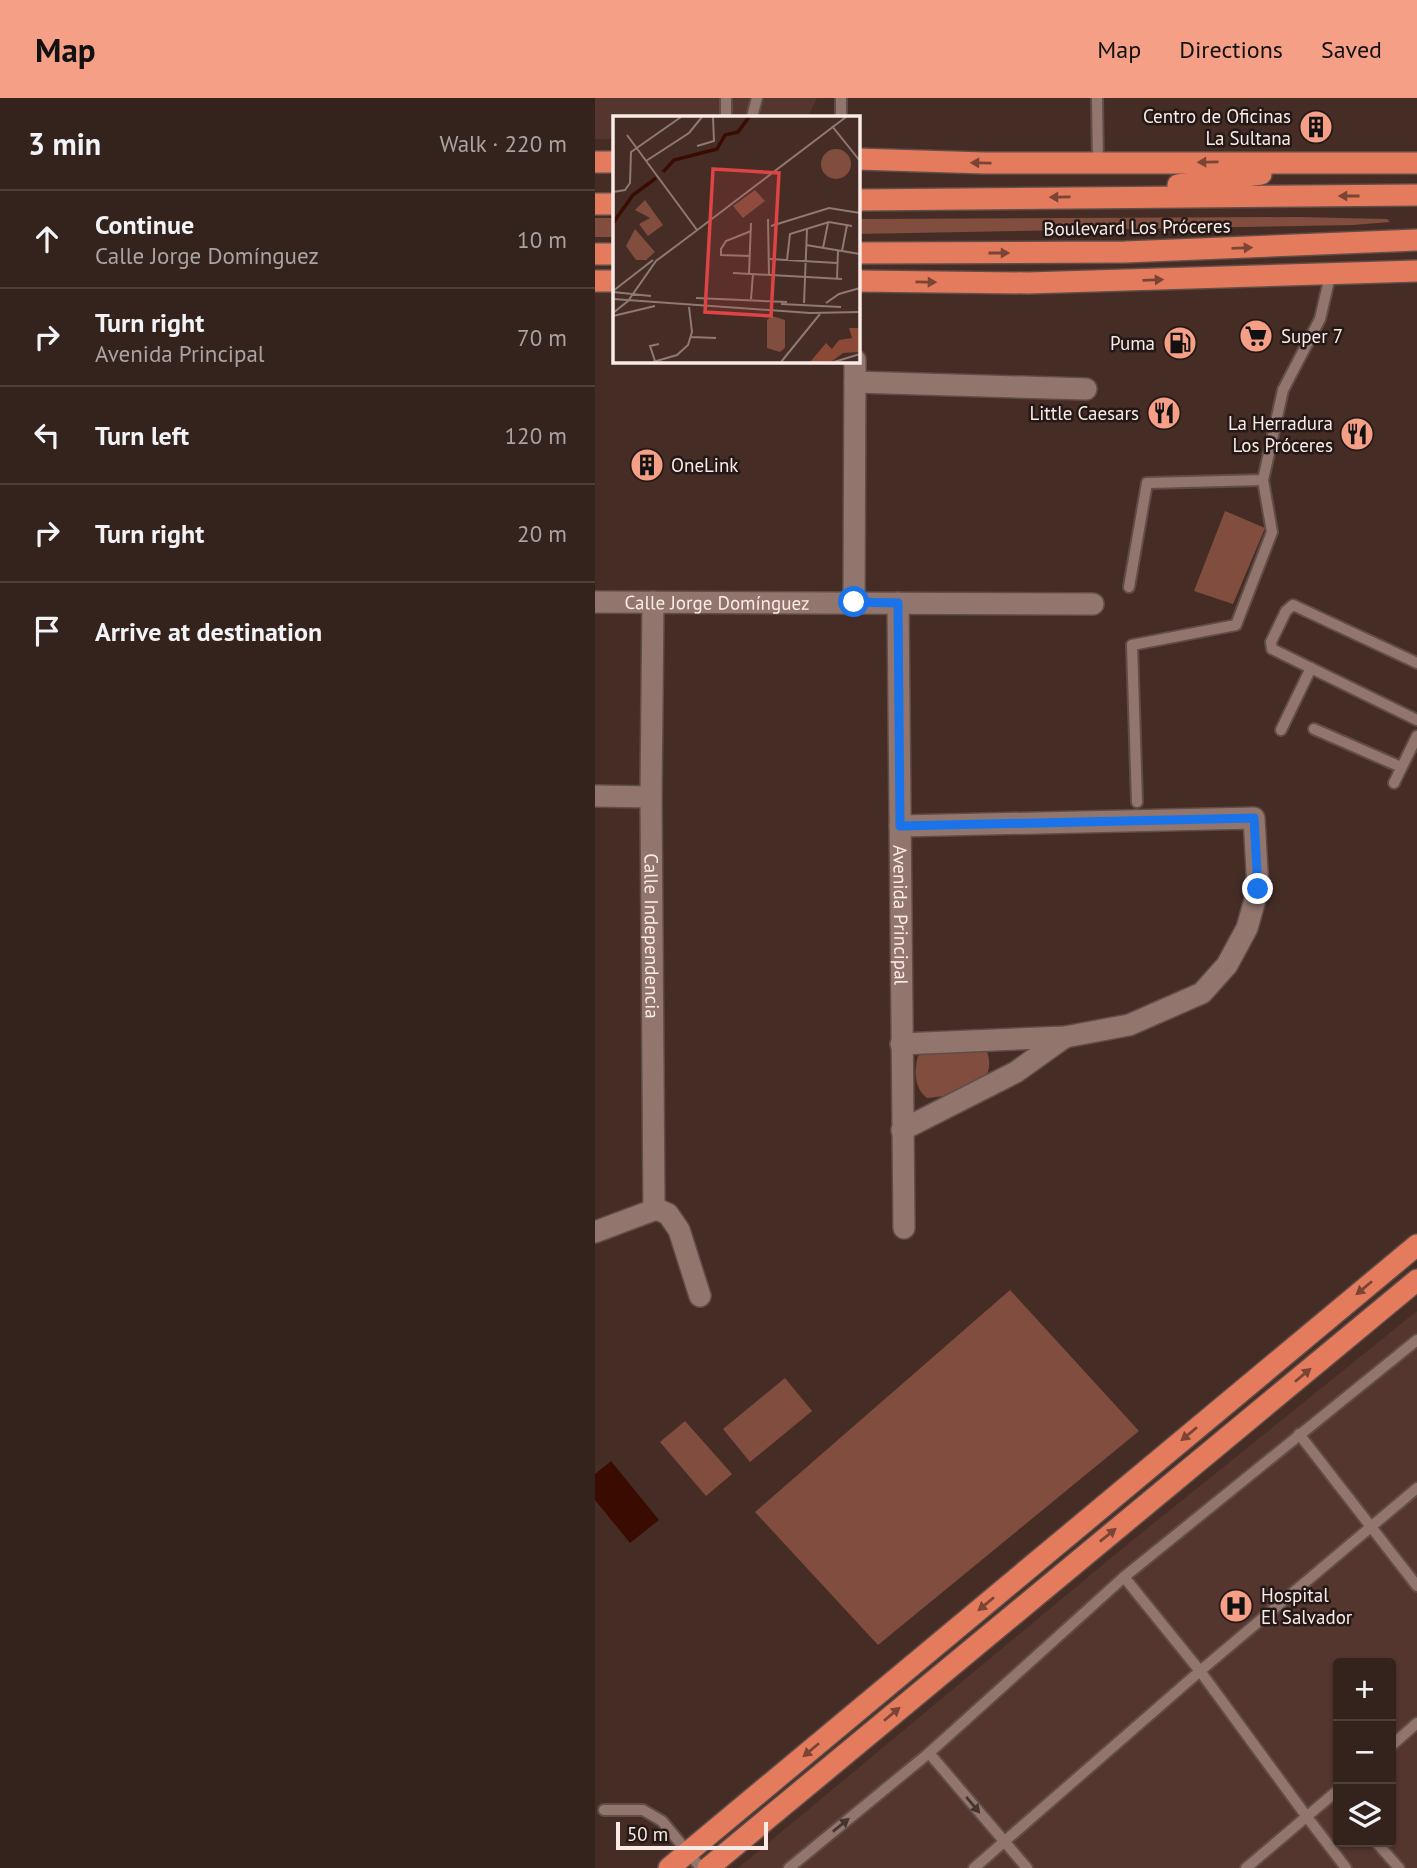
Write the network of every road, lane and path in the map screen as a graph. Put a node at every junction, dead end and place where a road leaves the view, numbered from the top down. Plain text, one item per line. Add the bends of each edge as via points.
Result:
1 (726, 98) edge
2 (750, 98) edge
3 (757, 98) edge
4 (841, 98) edge
5 (1097, 98) edge
6 (726, 116) edge
7 (751, 116) edge
8 (751, 116) edge
9 (841, 116) edge
10 (859, 159) edge
11 (595, 162) edge
12 (613, 162) edge
13 (1417, 163) edge
14 (1098, 164) junction
15 (1350, 164) junction
16 (1417, 195) edge
17 (1129, 196) junction
18 (859, 200) edge
19 (595, 204) edge
20 (613, 204) edge
21 (1417, 240) edge
22 (859, 253) edge
23 (1125, 253) junction
24 (595, 254) edge
25 (613, 254) edge
26 (1417, 271) edge
27 (1370, 273) junction
28 (1330, 276) junction
29 (595, 281) edge
30 (613, 281) edge
31 (859, 281) edge
32 (855, 371) edge
33 (1086, 389) dead end
34 (1263, 480) junction
35 (1129, 587) dead end
36 (595, 602) edge
37 (653, 602) junction
38 (854, 602) junction
39 (898, 603) junction
40 (1093, 604) dead end
41 (1417, 663) edge
42 (1311, 668) junction
43 (1417, 720) edge
44 (1314, 729) dead end
45 (1281, 730) dead end
46 (1417, 736) edge
47 (1401, 767) junction
48 (1394, 783) dead end
49 (595, 796) edge
50 (651, 797) junction
51 (1137, 802) dead end
52 (900, 826) junction
53 (1065, 1037) junction
54 (901, 1044) junction
55 (902, 1130) junction
56 (654, 1208) junction
57 (904, 1228) dead end
58 (595, 1231) edge
59 (1417, 1245) edge
60 (1417, 1280) edge
61 (700, 1296) dead end
62 (1417, 1340) edge
63 (1251, 1382) junction
64 (1270, 1403) junction
65 (1299, 1434) junction
66 (1417, 1488) edge
67 (1370, 1527) junction
68 (1038, 1560) junction
69 (1123, 1577) junction
70 (1056, 1579) junction
71 (1417, 1586) edge
72 (1200, 1671) junction
73 (1417, 1723) edge
74 (1396, 1741) edge
75 (929, 1753) junction
76 (1333, 1794) edge
77 (604, 1810) dead end
78 (1307, 1817) junction
79 (1005, 1843) junction
80 (1380, 1847) edge
81 (695, 1860) edge
82 (669, 1868) edge
83 (708, 1868) edge
84 (789, 1868) edge
85 (974, 1868) edge
86 (1027, 1868) edge
87 (1246, 1868) edge
88 (1346, 1868) edge
89 (1399, 1868) edge

1 - 6 lane
2 - 7 lane
3 - 8 lane
4 - 9 lane
5 - 14 lane
14 -> 10 highway
11 - 12 highway
13 - 15 highway
15 -> 14 highway
15 - 17 highway via 1239,176
16 -> 17 highway, Boulevard Los Próceres
17 -> 18 highway, Boulevard Los Próceres
19 - 20 highway
23 -> 21 highway, Boulevard Los Próceres
22 -> 23 highway, Boulevard Los Próceres
23 - 27 highway via 1244,269
24 - 25 highway
26 - 27 highway
27 - 28 highway
31 -> 28 highway via 1028,283
28 - 34 lane via 1320,319 1283,390
29 - 30 highway
32 - 33 street
32 - 38 street
34 - 35 lane via 1147,483
34 - 51 lane via 1272,532 1236,625 1132,645
36 - 37 street, Calle Jorge Domínguez
37 - 38 street, Calle Jorge Domínguez
37 - 50 street, Calle Independencia
38 - 39 street, Calle Jorge Domínguez
39 - 40 street, Calle Jorge Domínguez
39 - 52 street, Avenida Principal
41 - 42 lane via 1293,605 1271,646
42 - 43 lane
42 - 45 lane
44 - 47 lane
46 - 47 lane
47 - 48 lane
49 - 50 street
50 - 56 street, Calle Independencia
52 - 53 street via 1254,818 1258,889 1247,928 1227,965 1202,993 1129,1024
52 - 54 street, Avenida Principal
53 - 54 street
53 - 55 street via 1016,1072
54 - 55 street, Avenida Principal
55 - 57 street, Avenida Principal
56 - 58 street
56 - 61 street via 668,1214 679,1230
59 -> 63 highway
64 -> 60 highway
62 - 65 lane
63 - 64 highway
63 -> 68 highway
70 -> 64 highway
65 - 67 lane
65 - 69 lane
66 - 67 lane
67 - 71 lane
67 - 72 lane
68 - 70 highway
68 -> 81 highway
69 - 72 lane
69 - 75 lane
83 -> 70 highway
72 - 78 lane
72 - 79 lane
73 - 74 lane
75 -> 79 lane
84 -> 75 lane
76 - 78 lane
77 - 81 lane via 643,1810 662,1821
78 - 87 lane
78 - 88 lane
79 - 85 lane
79 - 86 lane
80 - 89 lane
81 - 82 highway

